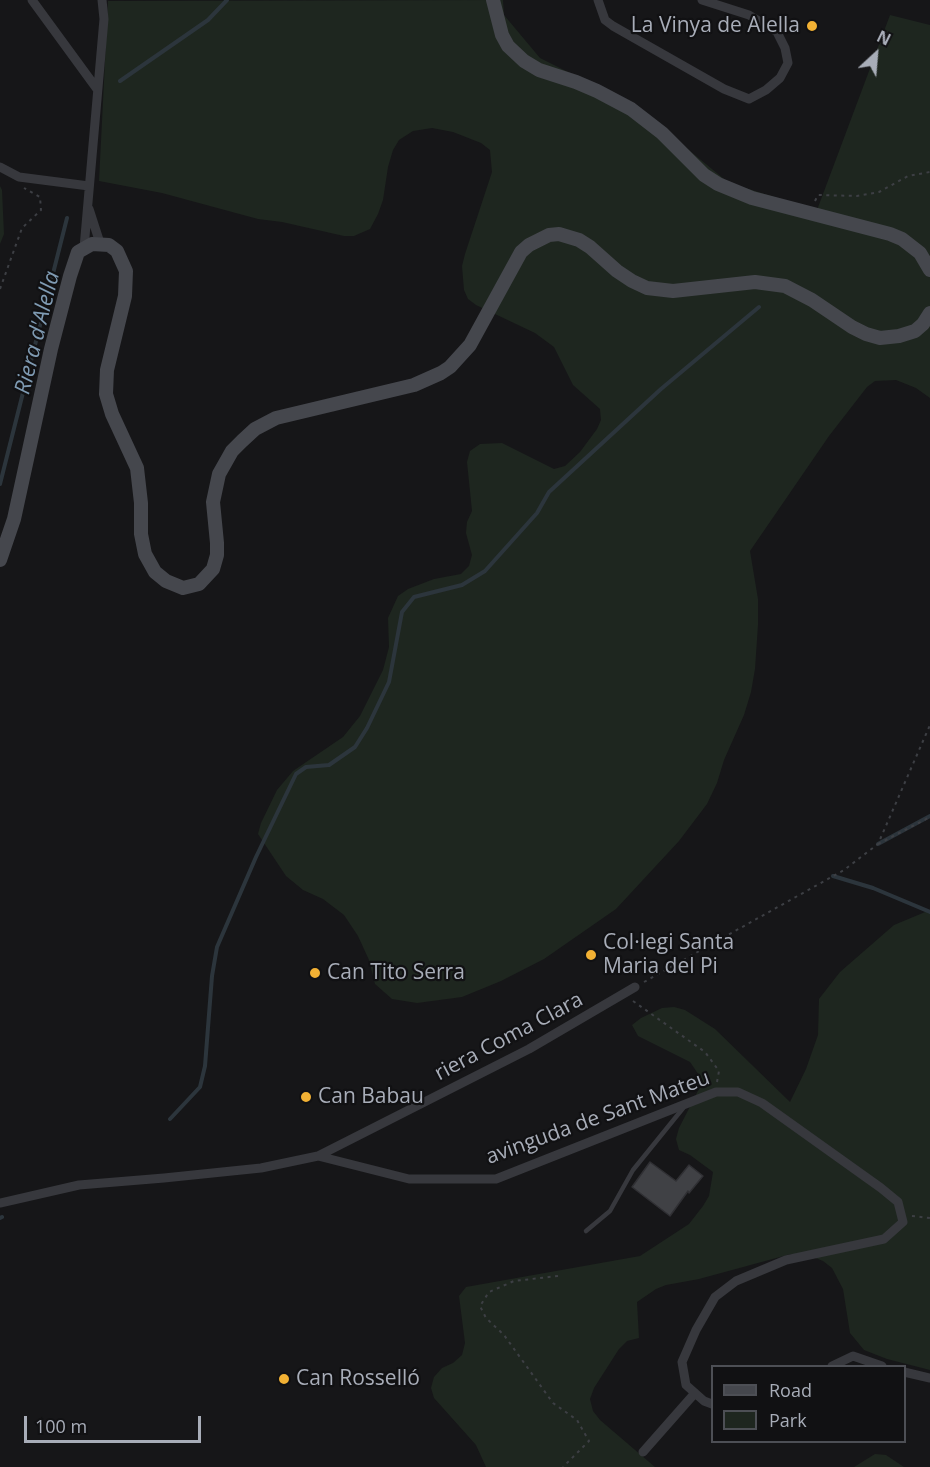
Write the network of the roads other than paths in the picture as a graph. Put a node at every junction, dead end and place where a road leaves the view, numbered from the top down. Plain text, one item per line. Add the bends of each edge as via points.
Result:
1 (32, 0) edge
2 (102, 0) edge
3 (493, 0) edge
4 (598, 0) edge
5 (702, 0) edge
6 (97, 89) junction
7 (0, 167) edge
8 (89, 186) junction
9 (87, 205) junction
10 (100, 243) junction
11 (84, 248) junction
12 (930, 270) edge
13 (930, 313) edge
14 (0, 560) edge
15 (635, 987) road end
16 (687, 1102) junction
17 (318, 1156) junction
18 (0, 1203) edge
19 (586, 1231) dead end
20 (834, 1365) edge
21 (879, 1365) edge
22 (906, 1372) edge
23 (930, 1378) edge
24 (695, 1393) junction
25 (711, 1404) edge
26 (643, 1452) dead end

1 - 6 street
2 - 6 street via 104,19
3 - 12 main road via 502,35 524,61 597,91 631,110 718,184 902,239 920,253
4 - 5 street via 605,20 613,26 724,89 749,99 766,90 780,78 788,63 777,32 749,15
6 - 8 street
7 - 8 street via 20,177
8 - 9 street
9 - 10 street
9 - 11 street
10 - 11 main road
10 - 13 main road via 117,251 126,271 125,296 107,370 106,394 137,468 141,534 148,562 161,577 183,588 199,584 213,569 217,555 213,502 216,487 223,466 242,441 276,418 414,385 450,367 470,345 521,252 549,235 579,240 617,271 647,288 673,291 755,282 785,286 852,327 880,338 915,331
11 - 14 main road via 78,252 70,276 14,519
15 - 17 street, riera Coma Clara via 529,1049
16 - 17 street, avinguda de Sant Mateu via 496,1179 409,1179
16 - 19 lane via 633,1170 610,1211
16 - 24 street, avinguda de Sant Mateu via 716,1092 738,1092 762,1103 898,1202 903,1222 884,1239 786,1260 736,1281 715,1298 682,1362 686,1384
17 - 18 street, riera Coma Clara via 261,1168 79,1185
20 - 21 street via 853,1356
22 - 23 street
24 - 25 street
24 - 26 street

